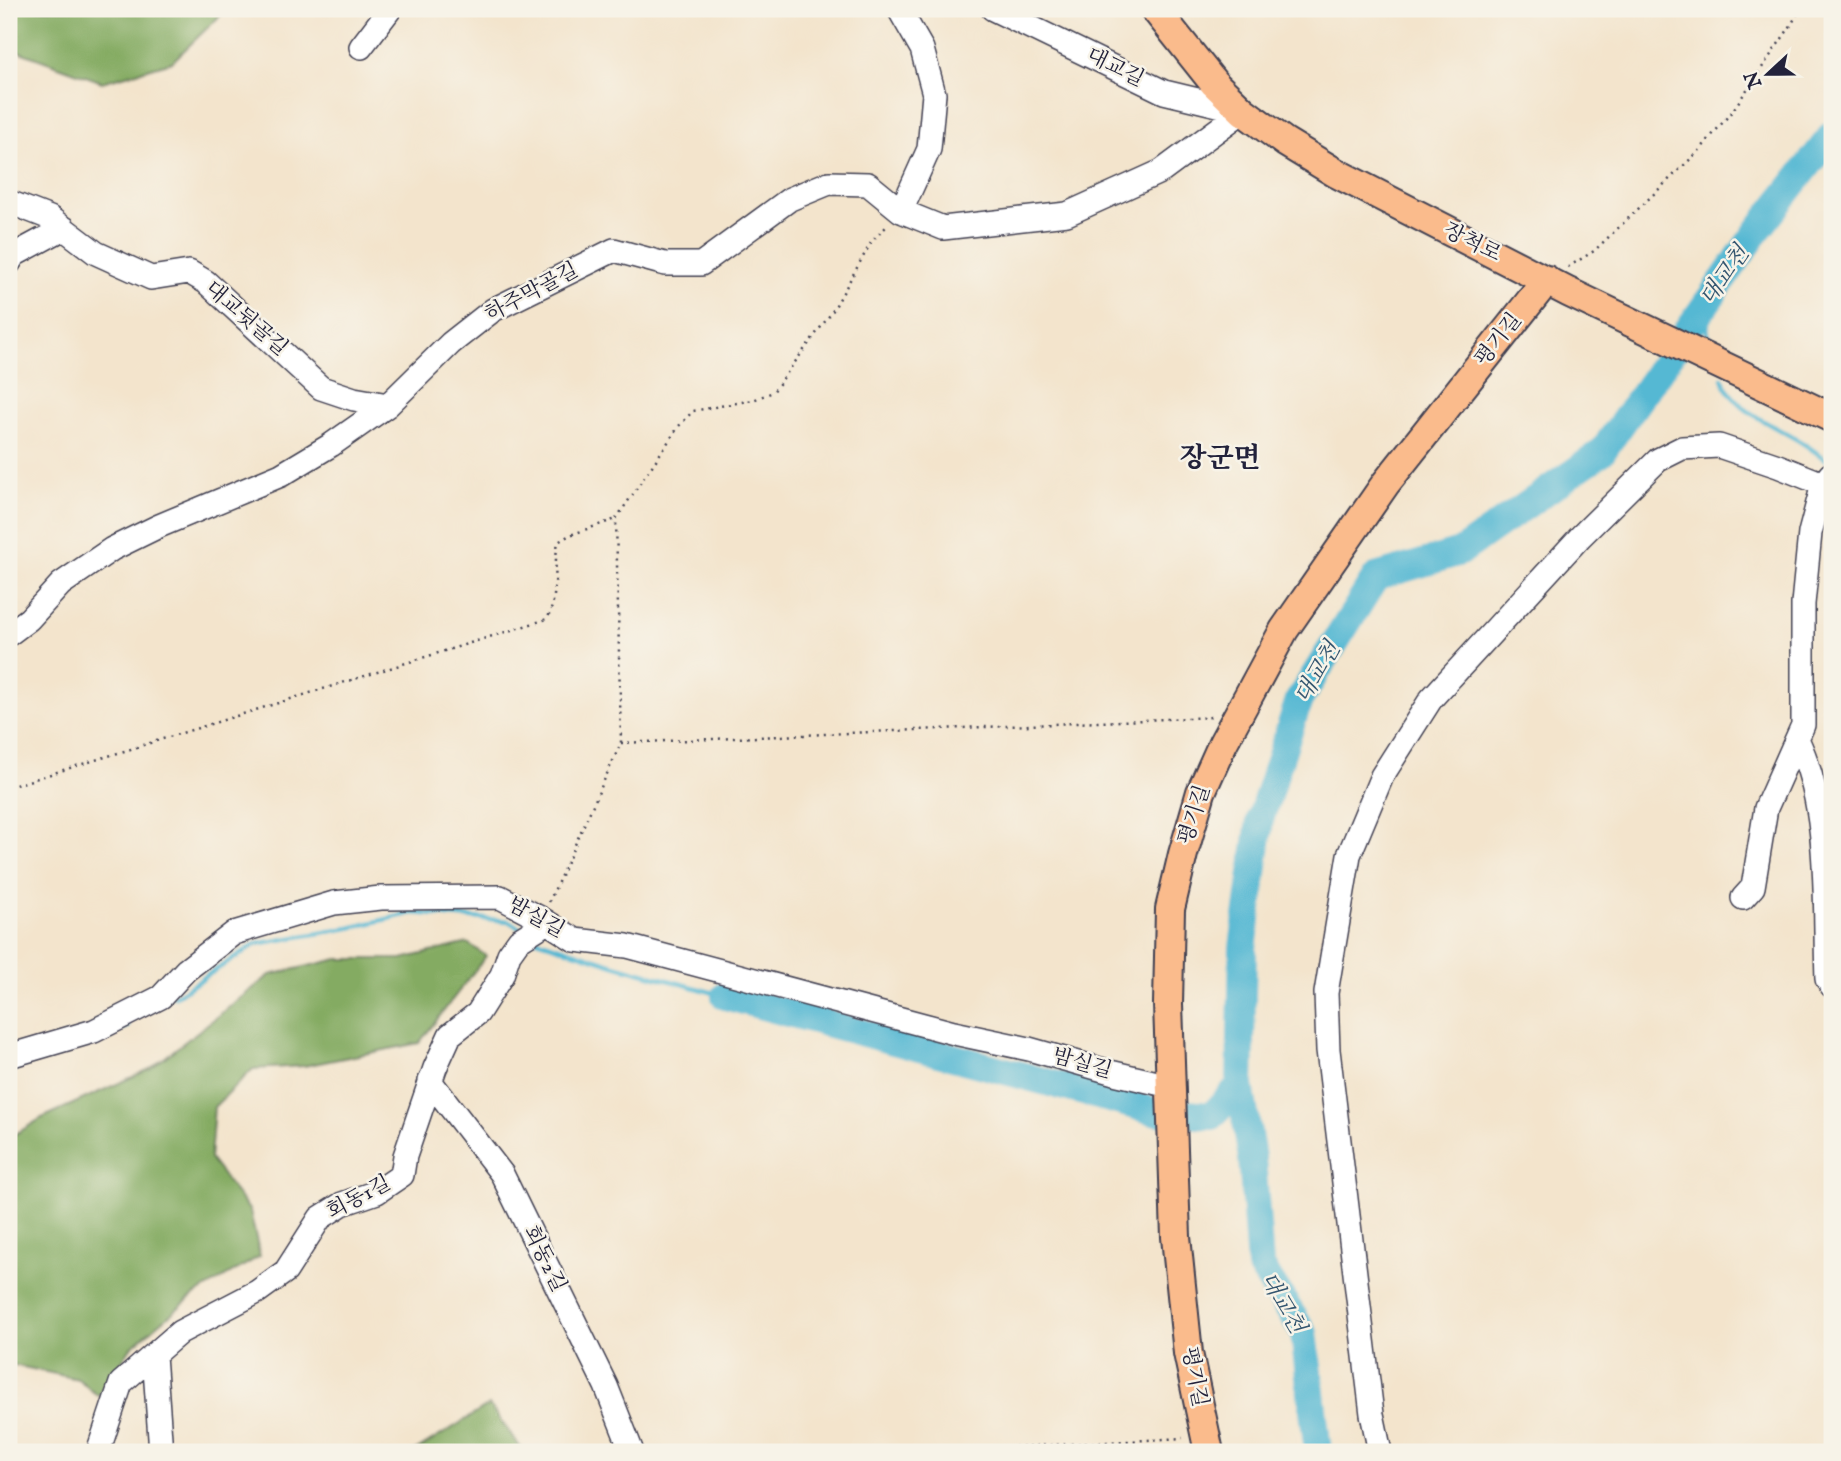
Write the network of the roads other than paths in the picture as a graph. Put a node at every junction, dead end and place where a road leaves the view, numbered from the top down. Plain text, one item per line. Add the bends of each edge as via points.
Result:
1 (390, 9) edge
2 (899, 9) edge
3 (993, 9) edge
4 (1156, 9) edge
5 (361, 47) dead end
6 (1243, 111) junction
7 (9, 202) edge
8 (901, 211) junction
9 (64, 228) junction
10 (9, 263) edge
11 (1558, 286) junction
12 (388, 404) junction
13 (1832, 418) edge
14 (1829, 481) edge
15 (9, 634) edge
16 (1797, 739) junction
17 (1743, 898) dead end
18 (533, 929) junction
19 (1832, 986) edge
20 (9, 1055) edge
21 (430, 1081) junction
22 (1170, 1103) junction
23 (154, 1355) junction
24 (1207, 1444) edge
25 (98, 1452) edge
26 (161, 1452) edge
27 (632, 1452) edge
28 (1381, 1452) edge

1 - 5 street
2 - 8 street via 922,49 934,94 929,149
3 - 6 street, 대교길 via 1164,92
4 - 6 main road, 장척로 via 1214,83
6 - 8 street, 하주막골길 via 1161,171 1067,214 943,228
6 - 11 main road, 장척로 via 1336,173
7 - 9 street, 대교뒷골길
8 - 12 street, 하주막골길 via 868,184 829,183 790,199 701,264 665,264 614,250 493,310
9 - 10 street via 14,255
9 - 12 street, 대교뒷골길 via 96,253 151,278 189,272 206,282 321,388
11 - 13 main road, 장척로
11 - 22 main road, 평기길 via 1386,483 1284,630 1201,792 1170,909
12 - 15 street, 하주막골길 via 281,475 112,549 61,584
14 - 16 street via 1810,533 1803,604 1803,725
14 - 28 street via 1719,446 1682,448 1658,460 1431,699 1382,776 1349,855 1326,993 1328,1050 1372,1414
16 - 17 street via 1766,807 1753,887
16 - 19 street via 1809,765 1821,818 1827,979
18 - 20 street, 밤실길 via 500,897 334,903 234,933 186,970 161,997 94,1031
18 - 21 street, 회동1길 via 509,954 502,975 478,1013 450,1035
18 - 22 street, 밤실길 via 627,946 1029,1049 1114,1073
21 - 23 street, 회동1길 via 402,1175 320,1218 286,1271 257,1292 180,1332
21 - 27 street, 회동2길 via 502,1174 606,1386
22 - 24 main road, 평기길 via 1176,1237 1188,1353
23 - 25 street, 회동1길 via 121,1383
23 - 26 street

